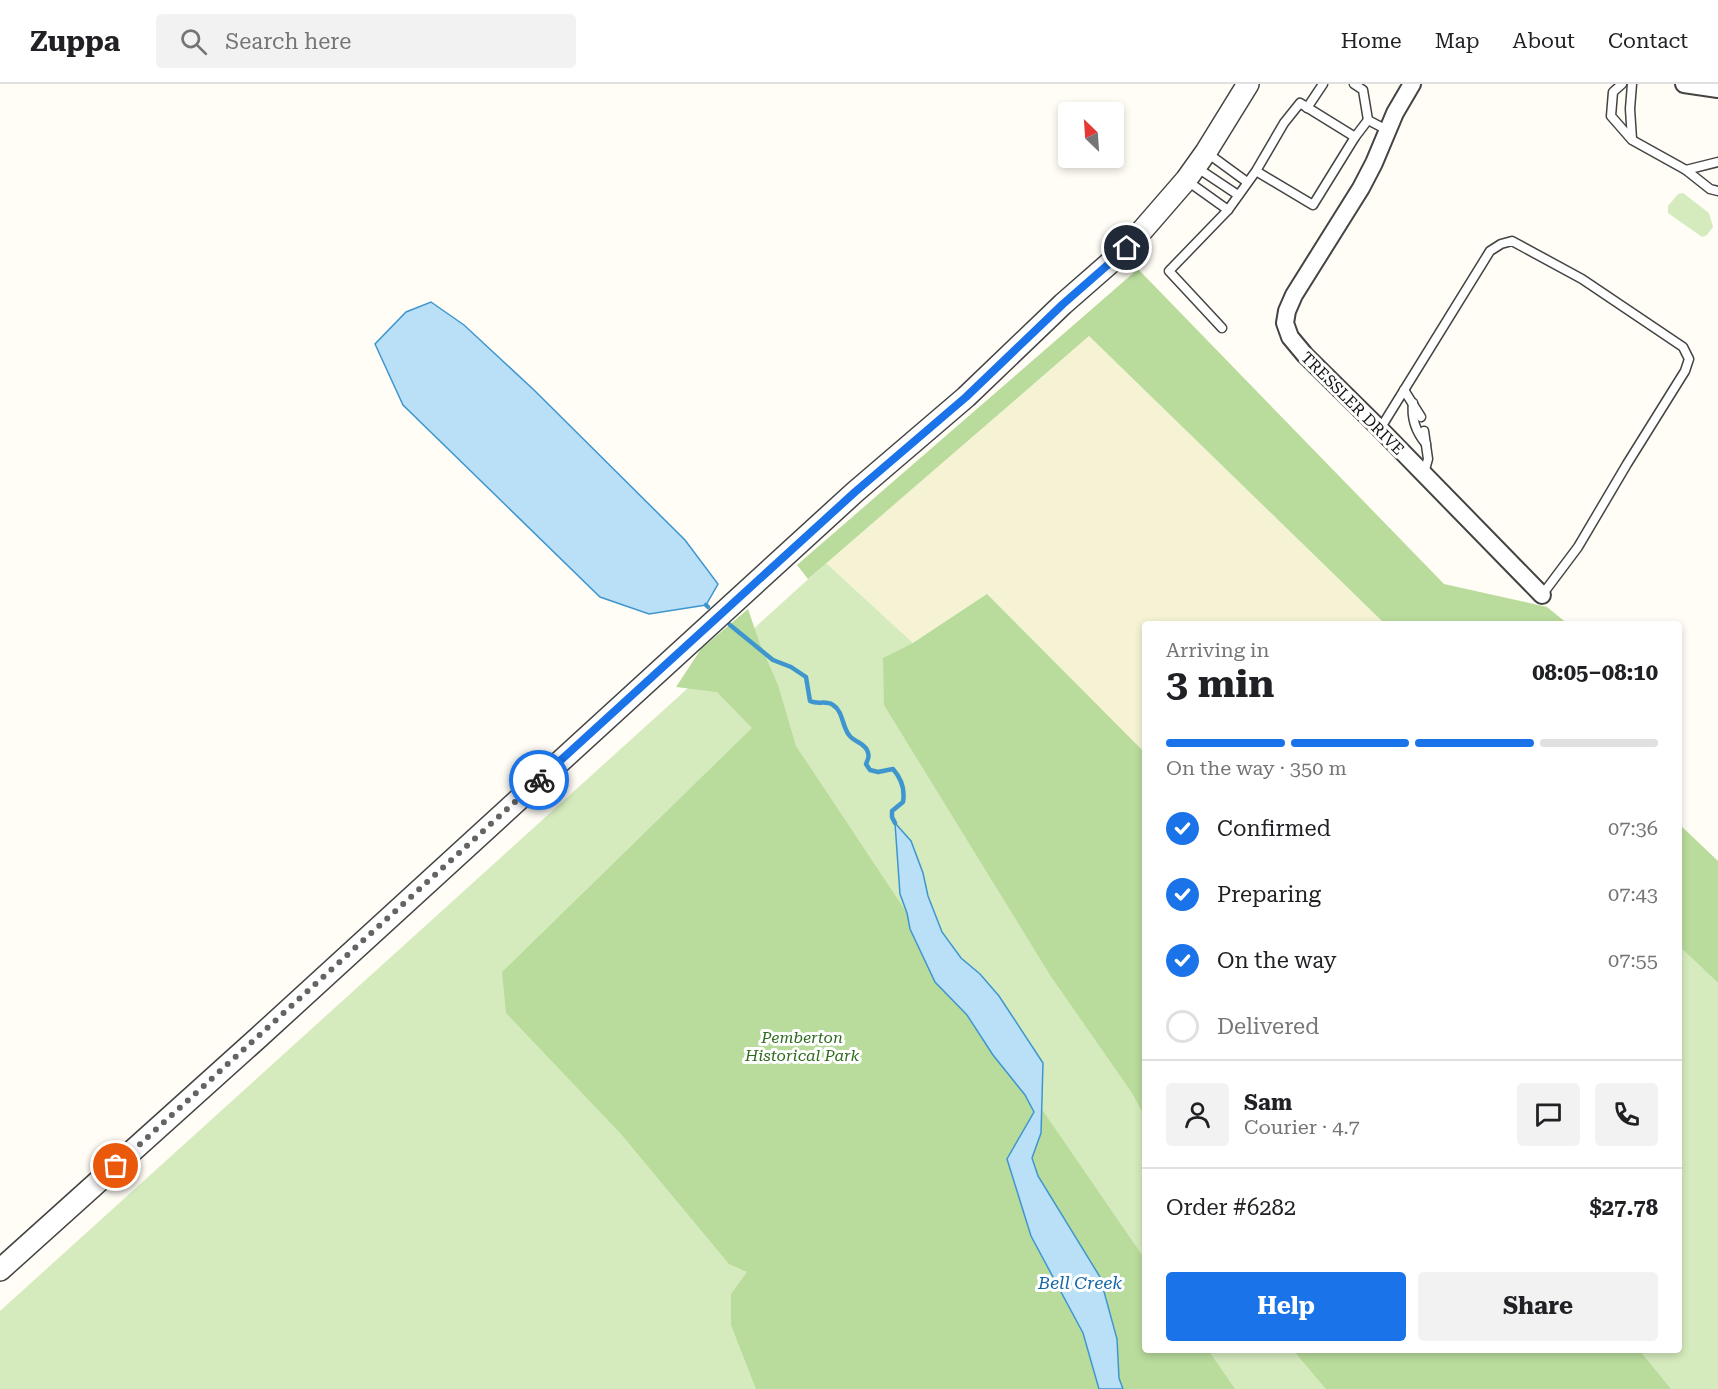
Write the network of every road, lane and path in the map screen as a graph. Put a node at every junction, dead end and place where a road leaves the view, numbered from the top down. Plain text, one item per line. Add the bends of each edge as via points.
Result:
1 (1248, 84) edge
2 (1323, 84) edge
3 (1354, 84) edge
4 (1412, 84) edge
5 (1622, 84) edge
6 (1632, 84) edge
7 (1683, 84) edge
8 (1718, 89) edge
9 (1307, 108) junction
10 (1368, 120) junction
11 (1387, 130) junction
12 (1355, 137) junction
13 (1632, 140) junction
14 (1718, 162) edge
15 (1196, 166) junction
16 (1686, 170) junction
17 (1256, 171) junction
18 (1247, 182) junction
19 (1718, 191) edge
20 (1238, 195) junction
21 (1228, 210) junction
22 (1221, 328) dead end
23 (1404, 390) junction
24 (1413, 403) junction
25 (1421, 417) dead end
26 (1380, 429) junction
27 (1424, 431) dead end
28 (1426, 444) junction
29 (1424, 474) junction
30 (1542, 595) joint
31 (0, 1270) edge

1 - 15 street
2 - 9 lane
3 - 10 lane via 1363,90
4 - 11 street, TRESSLER DRIVE
5 - 13 lane via 1613,92 1611,116
6 - 13 lane
7 - 8 street
9 - 12 lane
9 - 17 lane via 1300,103
10 - 11 lane
10 - 12 lane
11 - 26 street, TRESSLER DRIVE via 1361,188 1294,295 1285,323 1290,338 1305,355
12 - 17 lane via 1313,205
13 - 16 lane
14 - 16 lane
15 - 18 lane
15 - 20 lane
15 - 21 lane
15 - 31 street via 1127,248 966,397 855,492
16 - 19 lane
17 - 18 lane
18 - 20 lane
20 - 21 lane
21 - 22 lane via 1169,271
23 - 24 lane
23 - 26 lane
23 - 30 lane via 1490,251 1512,241 1582,279 1683,347 1689,359 1685,371 1578,548
24 - 25 lane
24 - 28 lane via 1418,434
26 - 29 street, TRESSLER DRIVE
27 - 28 lane
28 - 29 lane
29 - 30 street, TRESSLER DRIVE

